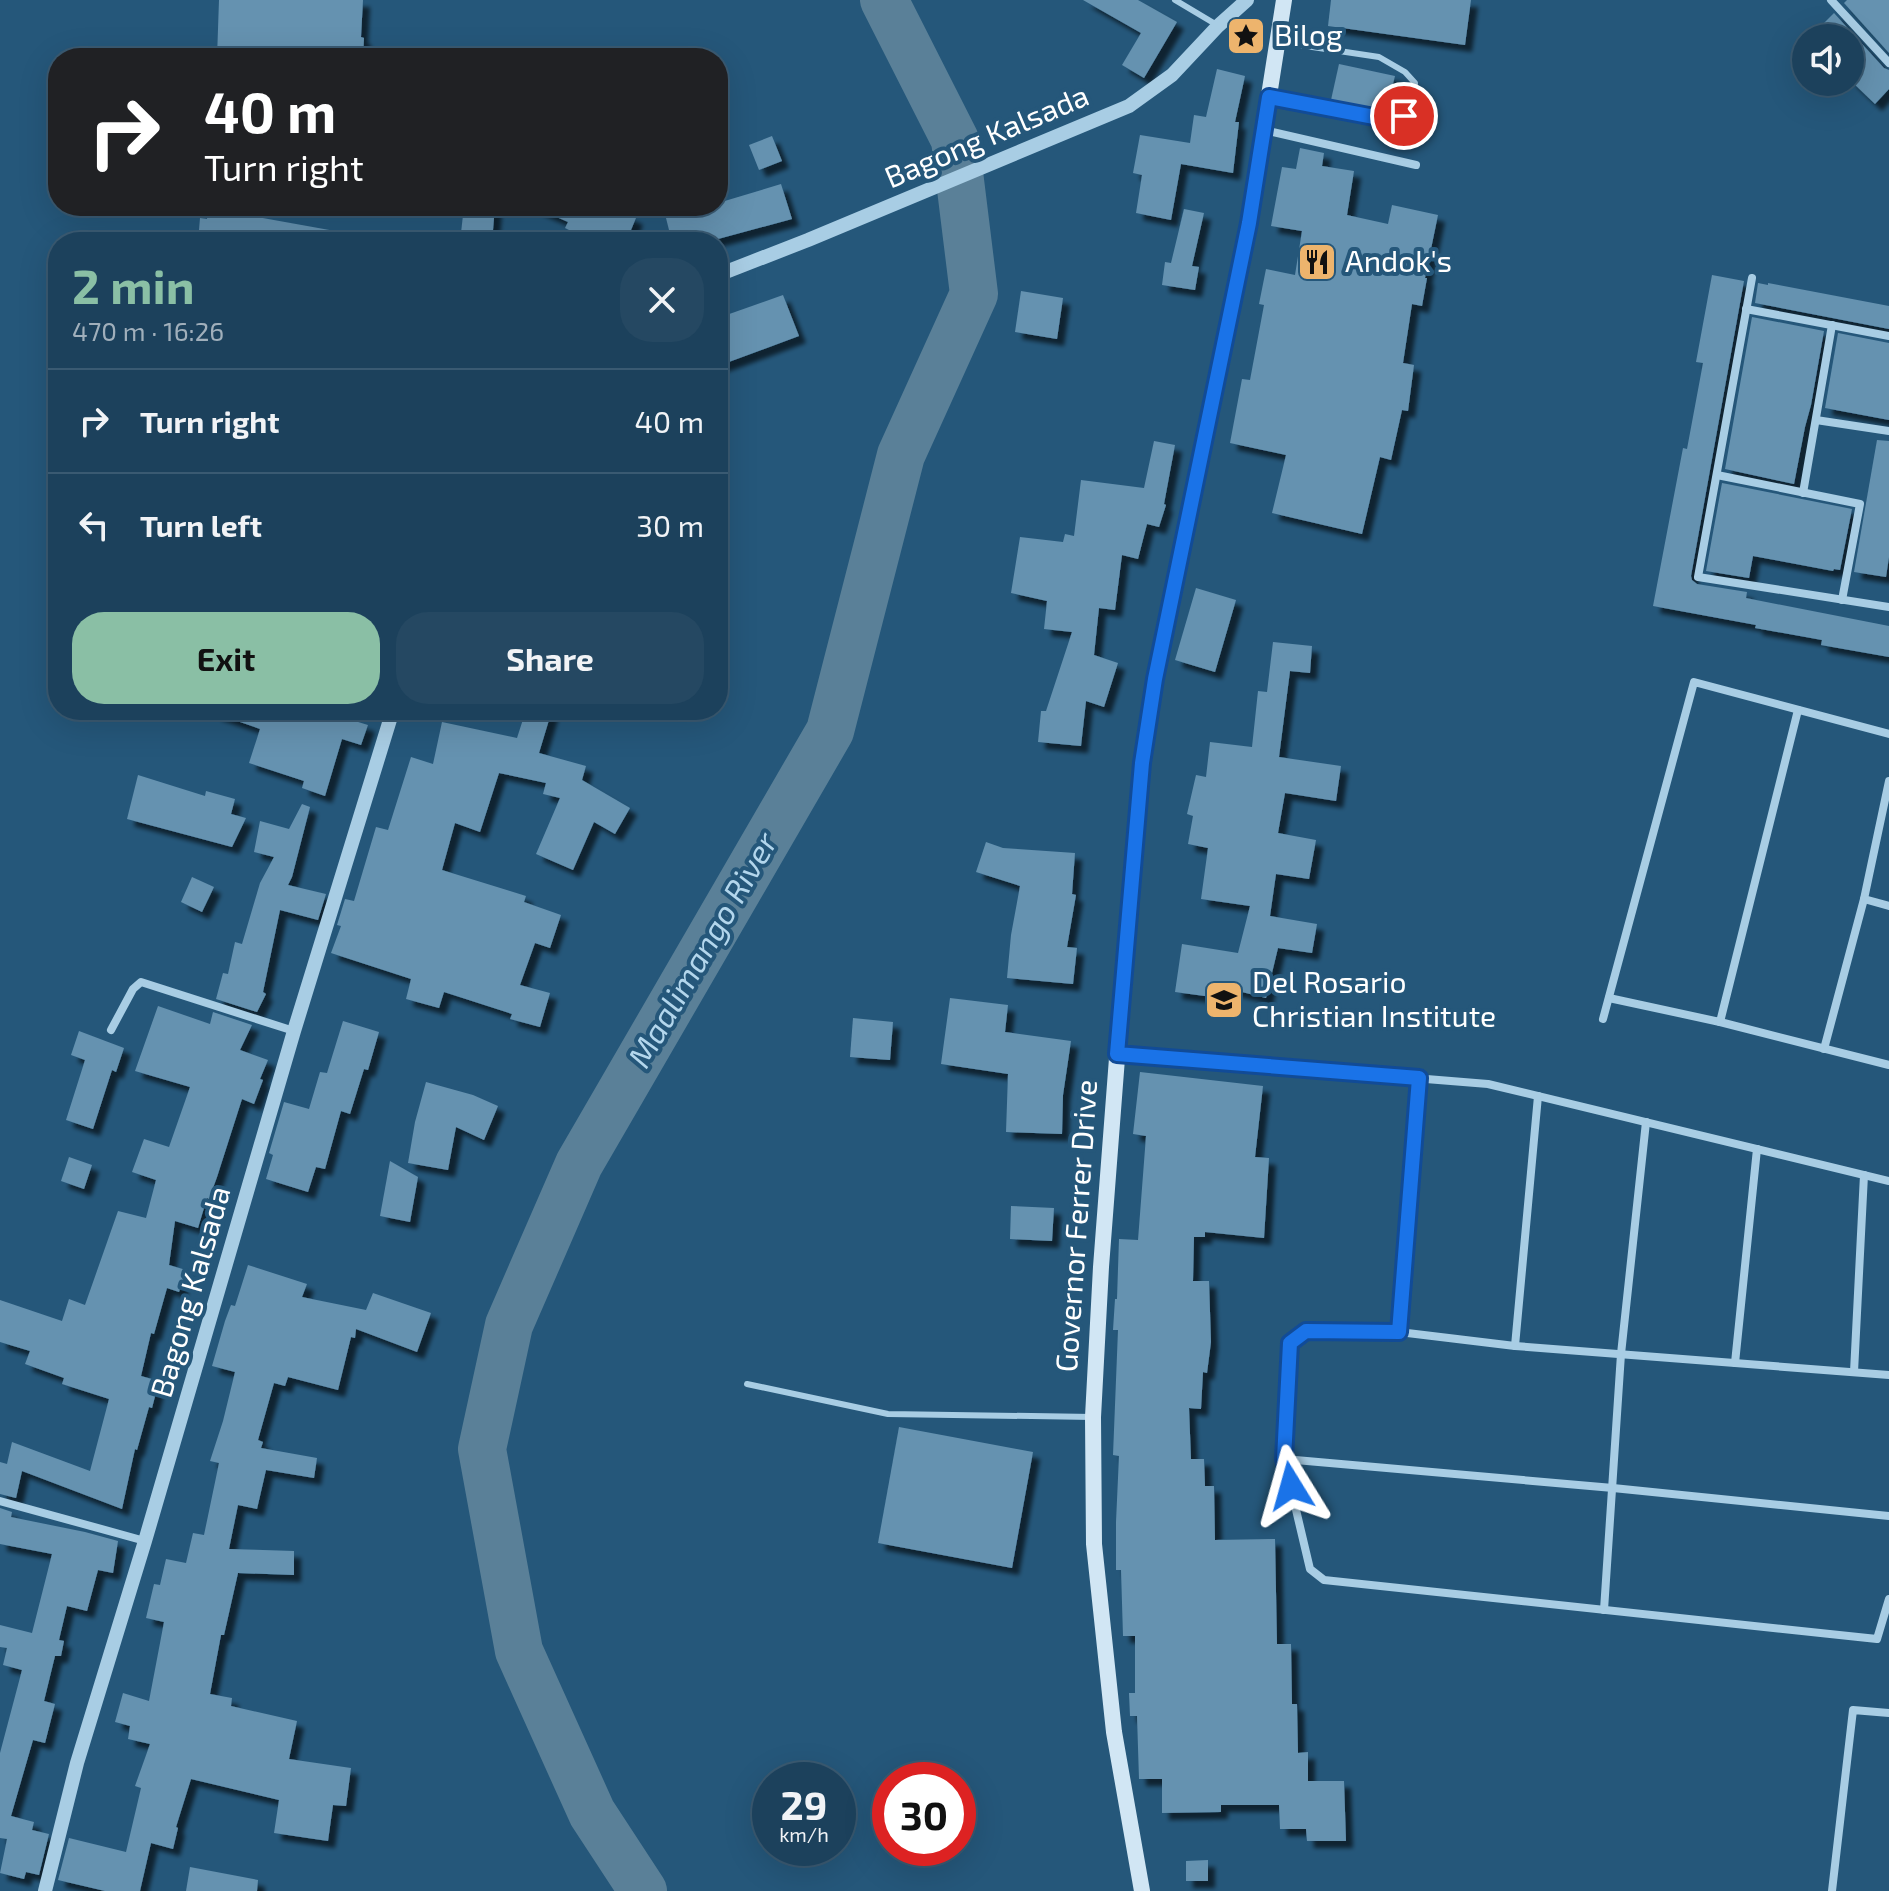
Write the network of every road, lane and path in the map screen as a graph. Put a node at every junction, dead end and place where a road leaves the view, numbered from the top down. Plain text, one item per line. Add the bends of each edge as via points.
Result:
1 (1175, 0) edge
2 (1247, 0) edge
3 (1284, 0) edge
4 (1831, 0) edge
5 (1218, 26) junction
6 (1277, 42) junction
7 (1889, 63) edge
8 (1269, 97) junction
9 (1264, 130) junction
10 (1416, 165) dead end
11 (728, 271) edge
12 (1752, 278) dead end
13 (1746, 309) junction
14 (1832, 325) junction
15 (1889, 336) edge
16 (1816, 420) junction
17 (1889, 431) edge
18 (1717, 475) junction
19 (1803, 493) junction
20 (1842, 600) junction
21 (1889, 607) edge
22 (1798, 710) junction
23 (390, 720) edge
24 (1889, 734) edge
25 (1889, 781) edge
26 (1864, 899) junction
27 (1889, 906) edge
28 (1609, 998) junction
29 (1603, 1019) dead end
30 (1720, 1022) junction
31 (111, 1030) dead end
32 (294, 1031) junction
33 (1824, 1049) junction
34 (1117, 1054) junction
35 (1889, 1065) edge
36 (1419, 1078) junction
37 (1538, 1096) junction
38 (1646, 1122) junction
39 (1757, 1149) junction
40 (1864, 1175) junction
41 (1889, 1181) edge
42 (1399, 1332) junction
43 (1515, 1346) junction
44 (1621, 1354) junction
45 (1735, 1363) junction
46 (1854, 1372) junction
47 (1889, 1375) edge
48 (747, 1384) dead end
49 (1093, 1417) junction
50 (1284, 1459) junction
51 (1613, 1488) junction
52 (0, 1501) edge
53 (1889, 1516) edge
54 (145, 1541) junction
55 (1889, 1599) edge
56 (1604, 1610) junction
57 (1889, 1713) edge
58 (45, 1891) edge
59 (1142, 1891) edge
60 (1832, 1891) edge

1 - 5 lane
2 - 5 street, Bagong Kalsada
3 - 6 main road, Governor Ferrer Drive
4 - 7 street
5 - 11 street, Bagong Kalsada via 1172,75 1129,106
6 - 8 main road, Governor Ferrer Drive
6 - 8 lane via 1379,57 1415,83 1413,104 1404,116 1390,120
8 - 9 main road, Governor Ferrer Drive
9 - 10 street
9 - 34 main road, Governor Ferrer Drive via 1155,679 1142,763
12 - 13 street
13 - 14 street
13 - 18 street
14 - 15 street
14 - 16 street
16 - 17 street
16 - 19 street
18 - 19 street
18 - 20 street via 1698,577
19 - 20 street via 1860,504
20 - 21 street
22 - 24 street
22 - 28 street via 1694,682
22 - 30 street
23 - 32 street, Bagong Kalsada
25 - 26 street
26 - 27 street
26 - 33 street
28 - 29 street
28 - 30 street
30 - 33 street
31 - 32 street via 141,982
32 - 54 street, Bagong Kalsada
33 - 35 street
34 - 36 street
34 - 49 main road, Governor Ferrer Drive
36 - 37 street via 1488,1084
36 - 42 street
37 - 38 street
37 - 43 street
38 - 39 street
38 - 44 street
39 - 40 street
39 - 45 street
40 - 41 street
40 - 46 street
42 - 43 street
42 - 50 street via 1306,1331 1290,1343
43 - 44 street
44 - 45 street
44 - 51 street
45 - 46 street
46 - 47 street
48 - 49 lane via 888,1414
49 - 59 main road, Governor Ferrer Drive via 1094,1544 1114,1732
50 - 51 street
50 - 56 street via 1310,1569 1324,1580
51 - 53 street
51 - 56 street
52 - 54 street
54 - 58 street, Bagong Kalsada via 77,1763
55 - 56 street via 1877,1639
57 - 60 street via 1853,1710

